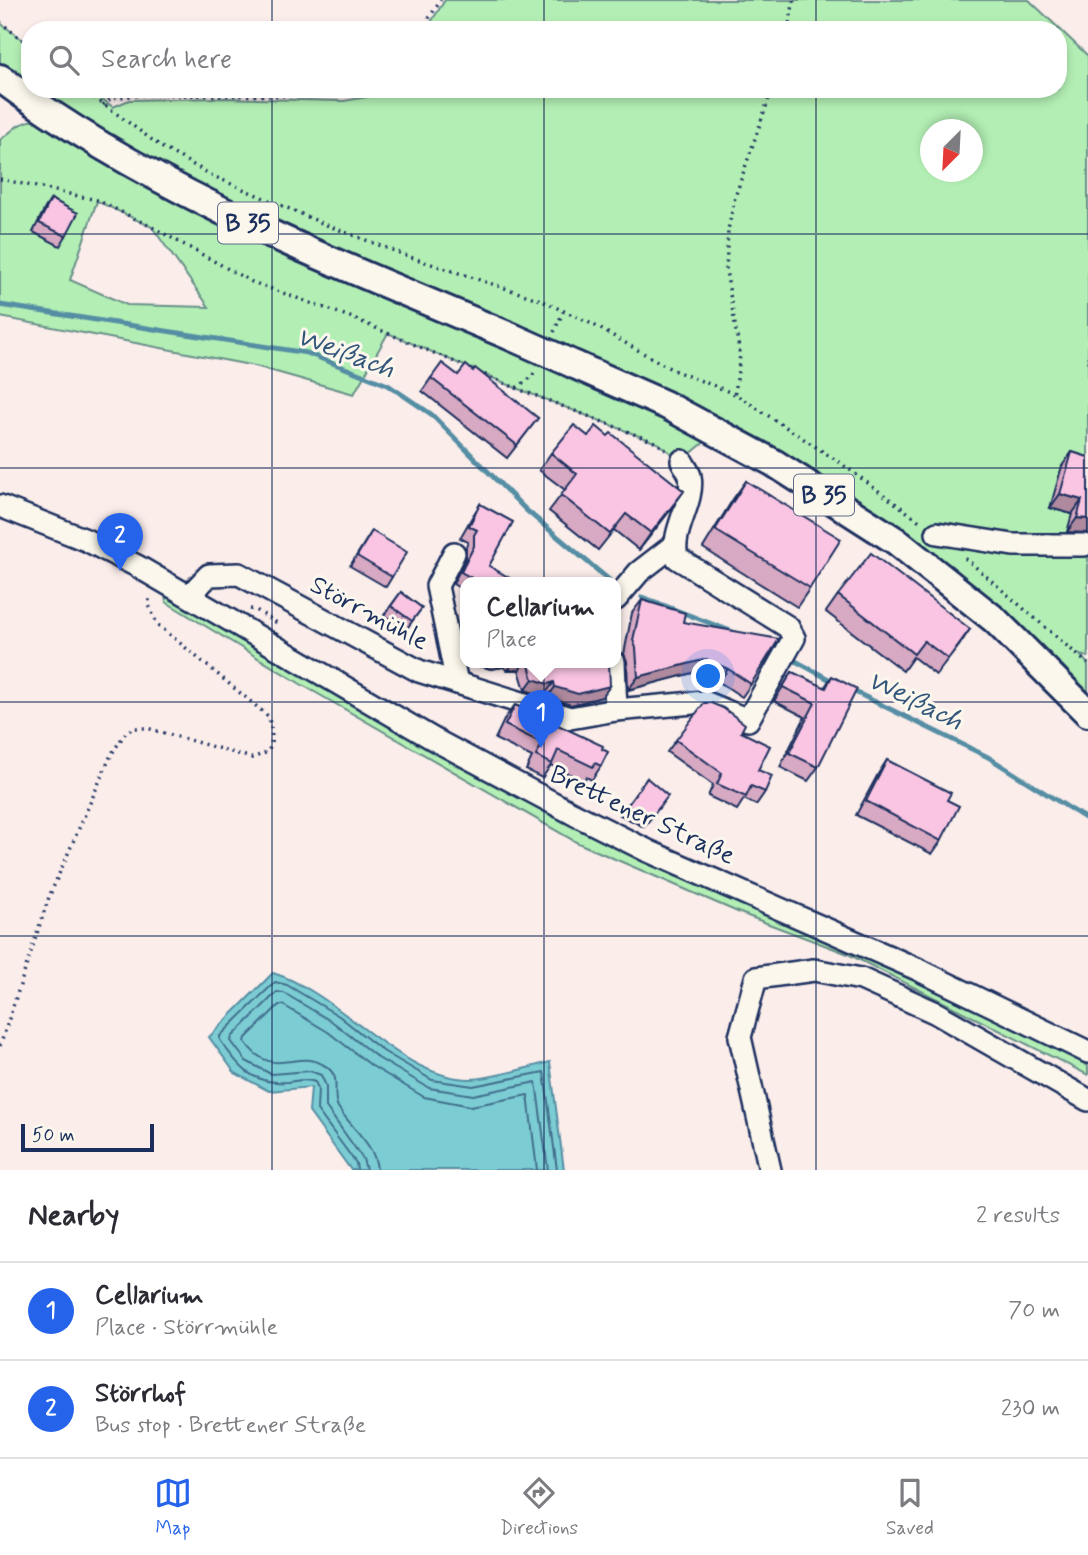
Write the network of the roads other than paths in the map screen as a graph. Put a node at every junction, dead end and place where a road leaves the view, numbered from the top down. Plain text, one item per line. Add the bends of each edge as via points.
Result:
1 (0, 78) edge
2 (21, 93) edge
3 (27, 98) edge
4 (682, 461) road end
5 (0, 506) edge
6 (936, 533) dead end
7 (674, 545) junction
8 (1084, 545) dead end
9 (454, 553) dead end
10 (621, 593) edge
11 (190, 595) junction
12 (614, 668) edge
13 (457, 683) junction
14 (616, 710) junction
15 (1088, 713) edge
16 (1088, 1052) edge
17 (1088, 1100) edge
18 (770, 1170) edge

1 - 2 main road, B 35, bridge
3 - 15 main road, B 35, bridge via 158,178 299,247 666,405 774,463 896,541 995,620
4 - 7 street via 690,476
5 - 11 street, Brettener Straße via 86,540
6 - 8 street via 1013,545
7 - 10 street via 639,572
7 - 14 street, Störrmühle via 677,558 788,627 793,638 748,720 704,702
9 - 13 street via 437,586
11 - 13 street, Störrmühle via 209,575 239,574 419,671
11 - 16 street, Brettener Straße via 435,740 572,813
12 - 14 street
13 - 14 street, Störrmühle via 570,718
17 - 18 street via 934,1012 861,979 814,970 756,978 740,1037

